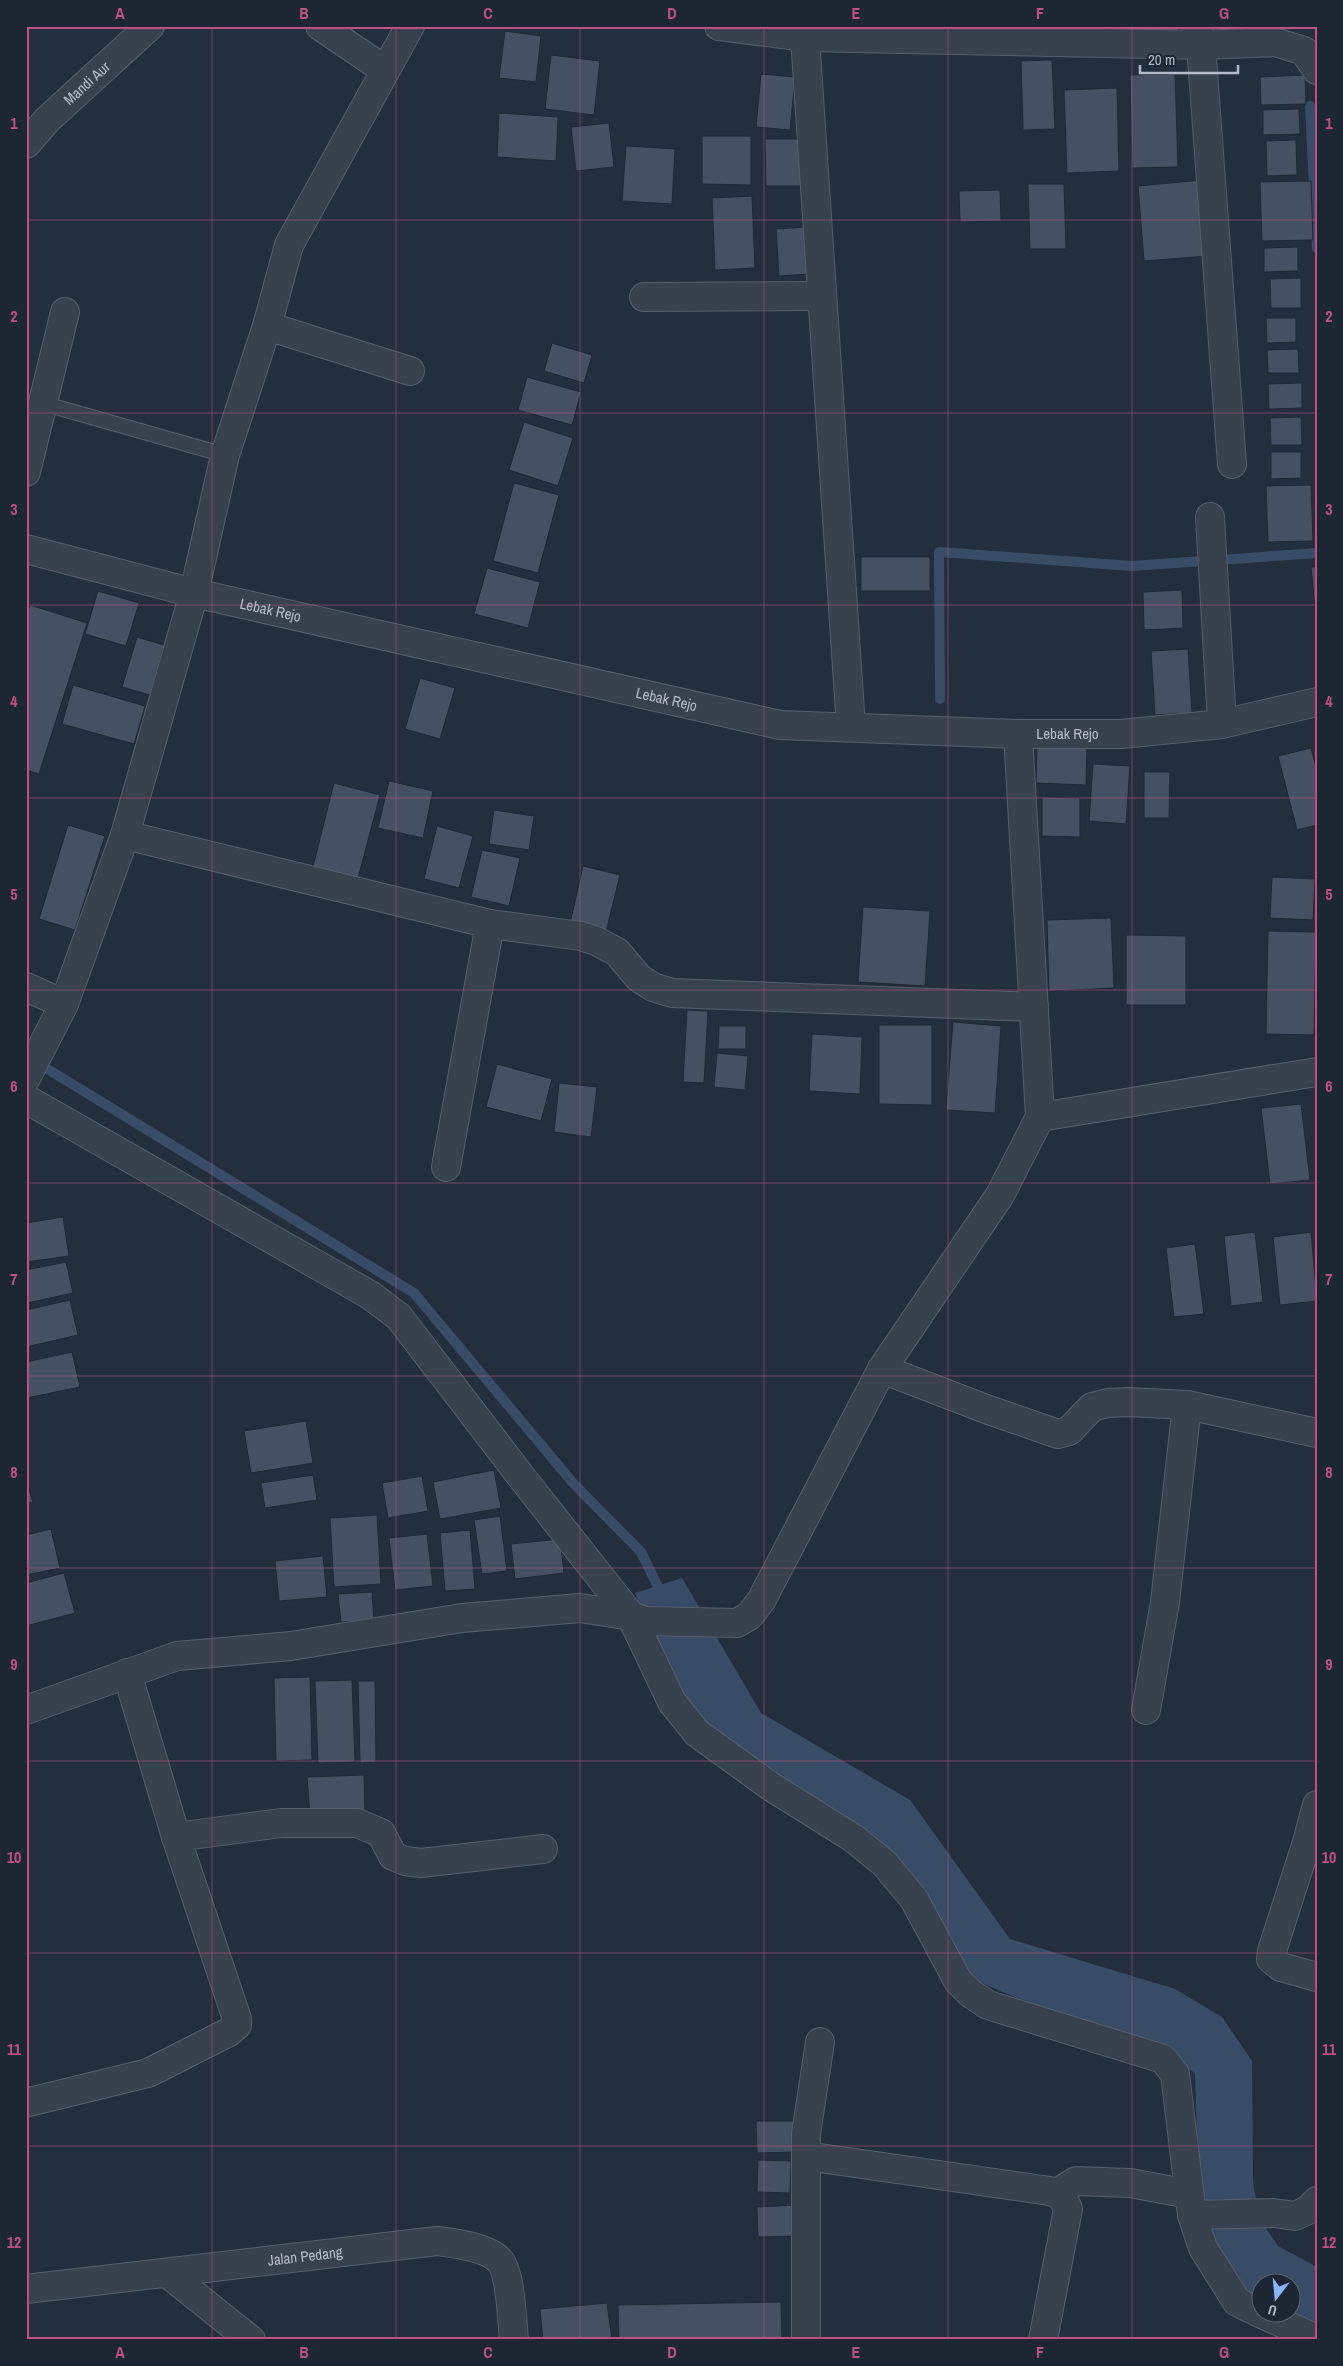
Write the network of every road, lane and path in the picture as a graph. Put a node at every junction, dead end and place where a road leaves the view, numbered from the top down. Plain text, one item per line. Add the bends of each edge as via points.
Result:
1 (150, 26) edge
2 (320, 26) edge
3 (410, 26) edge
4 (719, 26) edge
5 (1008, 34) edge
6 (1199, 36) edge
7 (805, 37) junction
8 (1317, 69) edge
9 (385, 70) junction
10 (26, 144) edge
11 (822, 296) junction
12 (644, 297) dead end
13 (65, 312) dead end
14 (267, 326) junction
15 (410, 371) dead end
16 (49, 405) dead end
17 (225, 455) junction
18 (1232, 464) dead end
19 (26, 472) edge
20 (1210, 517) dead end
21 (26, 549) edge
22 (194, 592) junction
23 (1317, 702) edge
24 (1222, 724) junction
25 (851, 728) junction
26 (1018, 734) junction
27 (125, 835) junction
28 (490, 924) junction
29 (26, 987) edge
30 (1034, 1007) junction
31 (59, 1015) junction
32 (1317, 1072) edge
33 (26, 1078) edge
34 (26, 1099) edge
35 (1040, 1117) junction
36 (446, 1167) dead end
37 (882, 1369) junction
38 (1186, 1405) junction
39 (1317, 1433) edge
40 (638, 1618) junction
41 (127, 1673) junction
42 (26, 1710) edge
43 (1146, 1710) dead end
44 (1317, 1805) edge
45 (176, 1837) junction
46 (543, 1849) dead end
47 (1317, 1977) edge
48 (820, 2042) dead end
49 (28, 2102) dead end
50 (806, 2156) junction
51 (1057, 2193) junction
52 (1317, 2201) edge
53 (1195, 2208) junction
54 (167, 2272) junction
55 (26, 2289) edge
56 (1250, 2308) edge
57 (1285, 2324) edge
58 (1317, 2339) edge
59 (252, 2340) edge
60 (514, 2340) edge
61 (806, 2340) edge
62 (1043, 2340) edge

1 - 10 street, Mandi Aur via 48,119
2 - 9 street
3 - 9 street
4 - 7 street
5 - 6 street
5 - 7 street
6 - 8 street via 1275,42 1304,51
6 - 18 street
7 - 11 street
9 - 14 street via 289,245
11 - 12 street
11 - 25 street
13 - 19 street
14 - 15 street
14 - 17 street
16 - 17 lane
17 - 22 street
20 - 24 street
21 - 22 street, Lebak Rejo
22 - 25 street, Lebak Rejo via 780,725
22 - 27 street
23 - 24 street, Lebak Rejo
24 - 26 street, Lebak Rejo via 1121,734
25 - 26 street, Lebak Rejo
26 - 30 street
27 - 28 street
27 - 31 street
28 - 30 street via 581,936 605,944 617,952 638,978 672,993
28 - 36 street
29 - 31 street
30 - 35 street
31 - 33 street
32 - 35 street
34 - 40 street via 370,1295 399,1317 523,1479
35 - 37 street via 1000,1195
37 - 38 street via 1058,1434 1069,1431 1092,1407 1108,1403
37 - 40 street via 761,1601 749,1616 737,1623
38 - 39 street
38 - 43 street via 1165,1602
40 - 41 street via 580,1608 462,1618 292,1646 177,1656
40 - 53 street via 672,1702 697,1733 770,1786 853,1838 884,1863 914,1899 958,1982 970,1993 988,2005 1162,2059 1175,2074
41 - 42 street
41 - 45 street
44 - 47 street via 1271,1959 1281,1966
45 - 46 street via 281,1823 357,1822 381,1833 393,1856 405,1861 421,1863
45 - 49 street via 236,2024 230,2032 148,2073
48 - 50 street via 806,2134
50 - 51 street
50 - 61 street
51 - 53 street via 1076,2181 1130,2183
51 - 62 street via 1065,2200 1068,2209
52 - 53 street via 1301,2215
53 - 56 street via 1203,2248 1237,2302
54 - 55 street, Jalan Pedang
54 - 59 street
54 - 60 street, Jalan Pedang via 437,2241 457,2243 500,2260 506,2272
57 - 58 street

